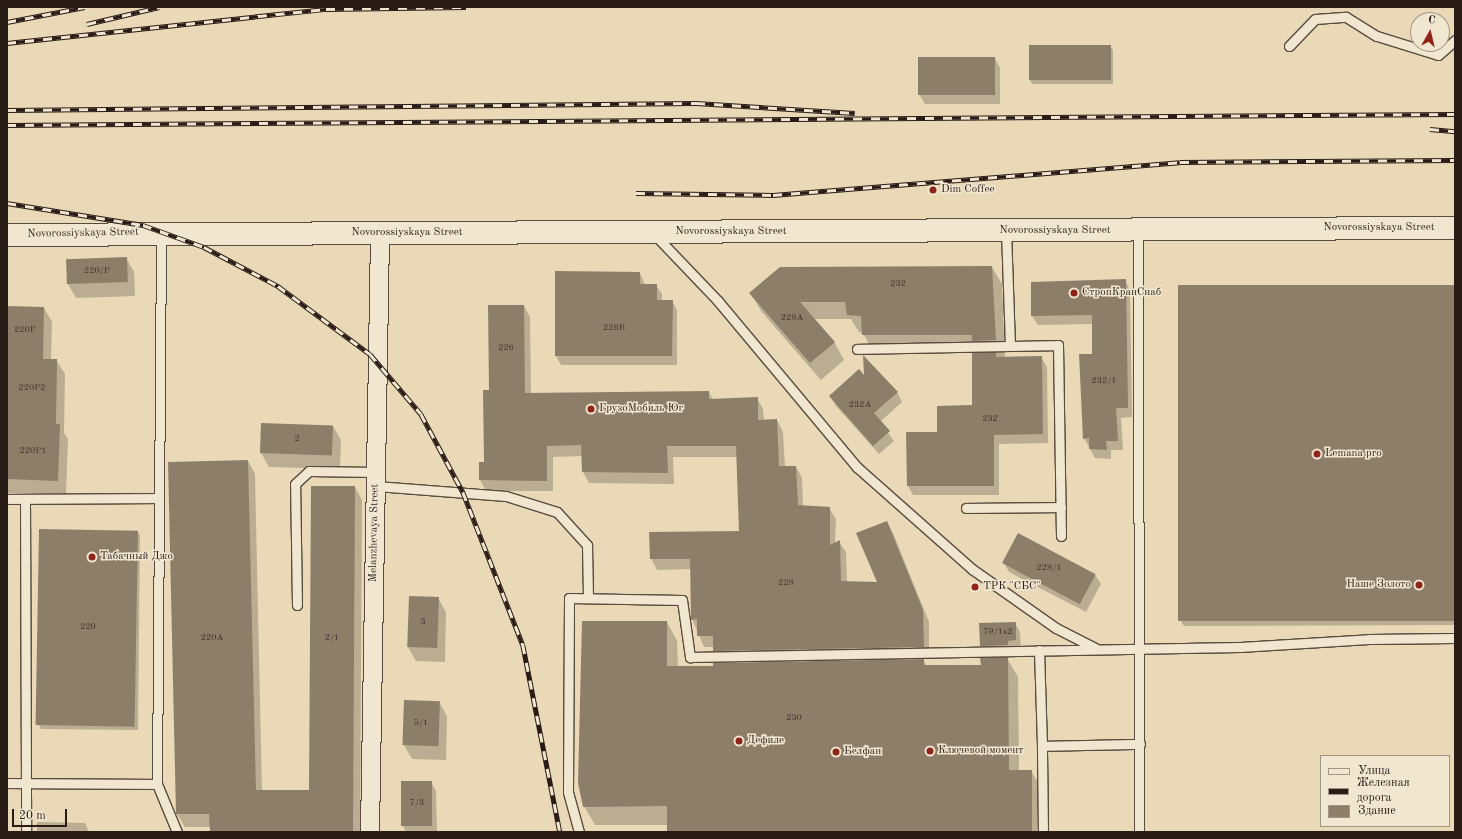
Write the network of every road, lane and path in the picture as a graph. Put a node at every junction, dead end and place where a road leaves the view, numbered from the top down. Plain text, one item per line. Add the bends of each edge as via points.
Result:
1 (1455, 40) edge
2 (1289, 46) dead end
3 (1455, 228) edge
4 (1138, 230) junction
5 (1006, 231) junction
6 (652, 232) junction
7 (380, 233) junction
8 (160, 234) junction
9 (7, 235) edge
10 (1010, 346) junction
11 (857, 349) dead end
12 (376, 479) junction
13 (158, 498) junction
14 (7, 499) edge
15 (25, 499) junction
16 (1061, 507) junction
17 (966, 508) dead end
18 (1061, 536) dead end
19 (588, 598) junction
20 (297, 605) dead end
21 (1455, 638) edge
22 (1140, 648) junction
23 (1096, 649) junction
24 (1039, 650) junction
25 (1140, 744) junction
26 (1042, 746) junction
27 (7, 783) edge
28 (26, 783) junction
29 (157, 784) junction
30 (26, 832) edge
31 (177, 832) edge
32 (370, 832) edge
33 (579, 832) edge
34 (1043, 832) edge
35 (1139, 832) edge

1 - 2 lane via 1438,55 1377,36 1346,17 1314,20
3 - 4 main road, Novorossiyskaya Street
4 - 5 main road, Novorossiyskaya Street
4 - 22 lane
5 - 6 main road, Novorossiyskaya Street
5 - 10 lane
6 - 7 main road, Novorossiyskaya Street
6 - 23 lane via 718,301 857,466 972,569 1056,628
7 - 8 main road, Novorossiyskaya Street
7 - 12 street, Melanzhevaya Street
8 - 9 main road, Novorossiyskaya Street
8 - 13 lane
10 - 11 lane
10 - 16 lane via 1058,345
12 - 19 lane via 506,496 557,512 587,545
12 - 20 lane via 309,471 295,484
12 - 32 street, Melanzhevaya Street
13 - 15 lane
13 - 29 lane
14 - 15 lane
15 - 28 lane
16 - 17 lane
16 - 18 lane
19 - 24 lane via 682,600 690,658
19 - 33 lane via 569,598 568,792
21 - 22 lane via 1370,639 1240,647
22 - 23 lane
22 - 25 lane
23 - 24 lane
24 - 26 lane
25 - 26 lane
25 - 35 lane
26 - 34 lane
27 - 28 lane
28 - 29 lane
28 - 30 lane
29 - 31 lane

